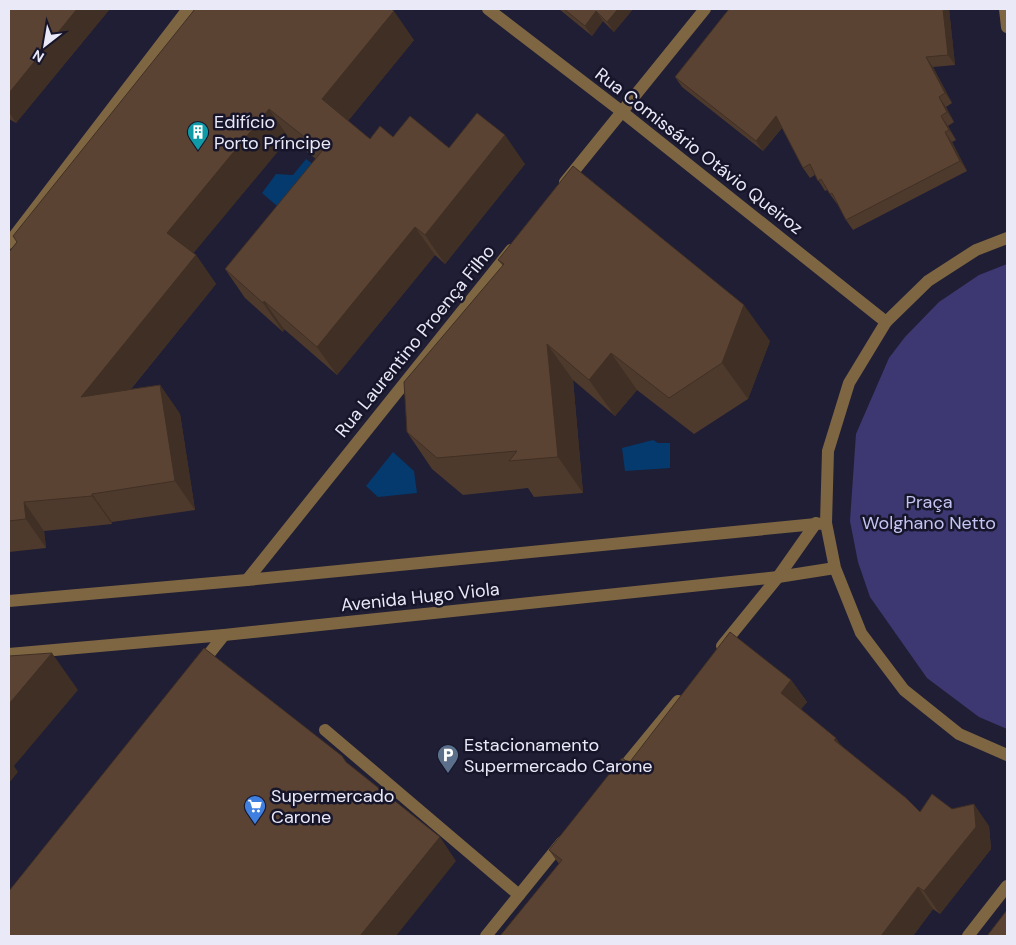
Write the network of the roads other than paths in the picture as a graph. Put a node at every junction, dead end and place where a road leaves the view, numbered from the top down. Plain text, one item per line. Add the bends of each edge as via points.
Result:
1 (188, 9) edge
2 (488, 9) edge
3 (705, 9) edge
4 (1005, 9) edge
5 (1007, 27) edge
6 (621, 111) junction
7 (559, 189) edge
8 (522, 236) edge
9 (1007, 238) edge
10 (9, 243) edge
11 (886, 322) junction
12 (821, 523) junction
13 (834, 568) junction
14 (778, 577) junction
15 (247, 580) junction
16 (9, 601) edge
17 (224, 635) junction
18 (9, 654) edge
19 (715, 655) edge
20 (194, 673) edge
21 (683, 694) edge
22 (325, 730) dead end
23 (1007, 755) edge
24 (608, 787) edge
25 (570, 833) edge
26 (1007, 886) edge
27 (519, 895) junction
28 (486, 936) edge
29 (968, 936) edge

1 - 10 street
2 - 6 street, Rua Comissário Otávio Queiroz
3 - 6 street
4 - 5 street
6 - 7 street
6 - 11 street, Rua Comissário Otávio Queiroz
8 - 15 street, Rua Laurentino Proença Filho
9 - 11 street via 976,250 928,281
11 - 12 street via 849,382 828,451
12 - 13 street
12 - 14 street
12 - 15 street, Avenida Hugo Viola
13 - 14 street, Avenida Hugo Viola
13 - 23 street via 861,633 904,690 959,734
14 - 17 street, Avenida Hugo Viola
14 - 19 street
15 - 16 street, Avenida Hugo Viola
17 - 18 street, Avenida Hugo Viola
17 - 20 street
21 - 24 street
22 - 27 street
25 - 27 street
26 - 29 street
27 - 28 street

